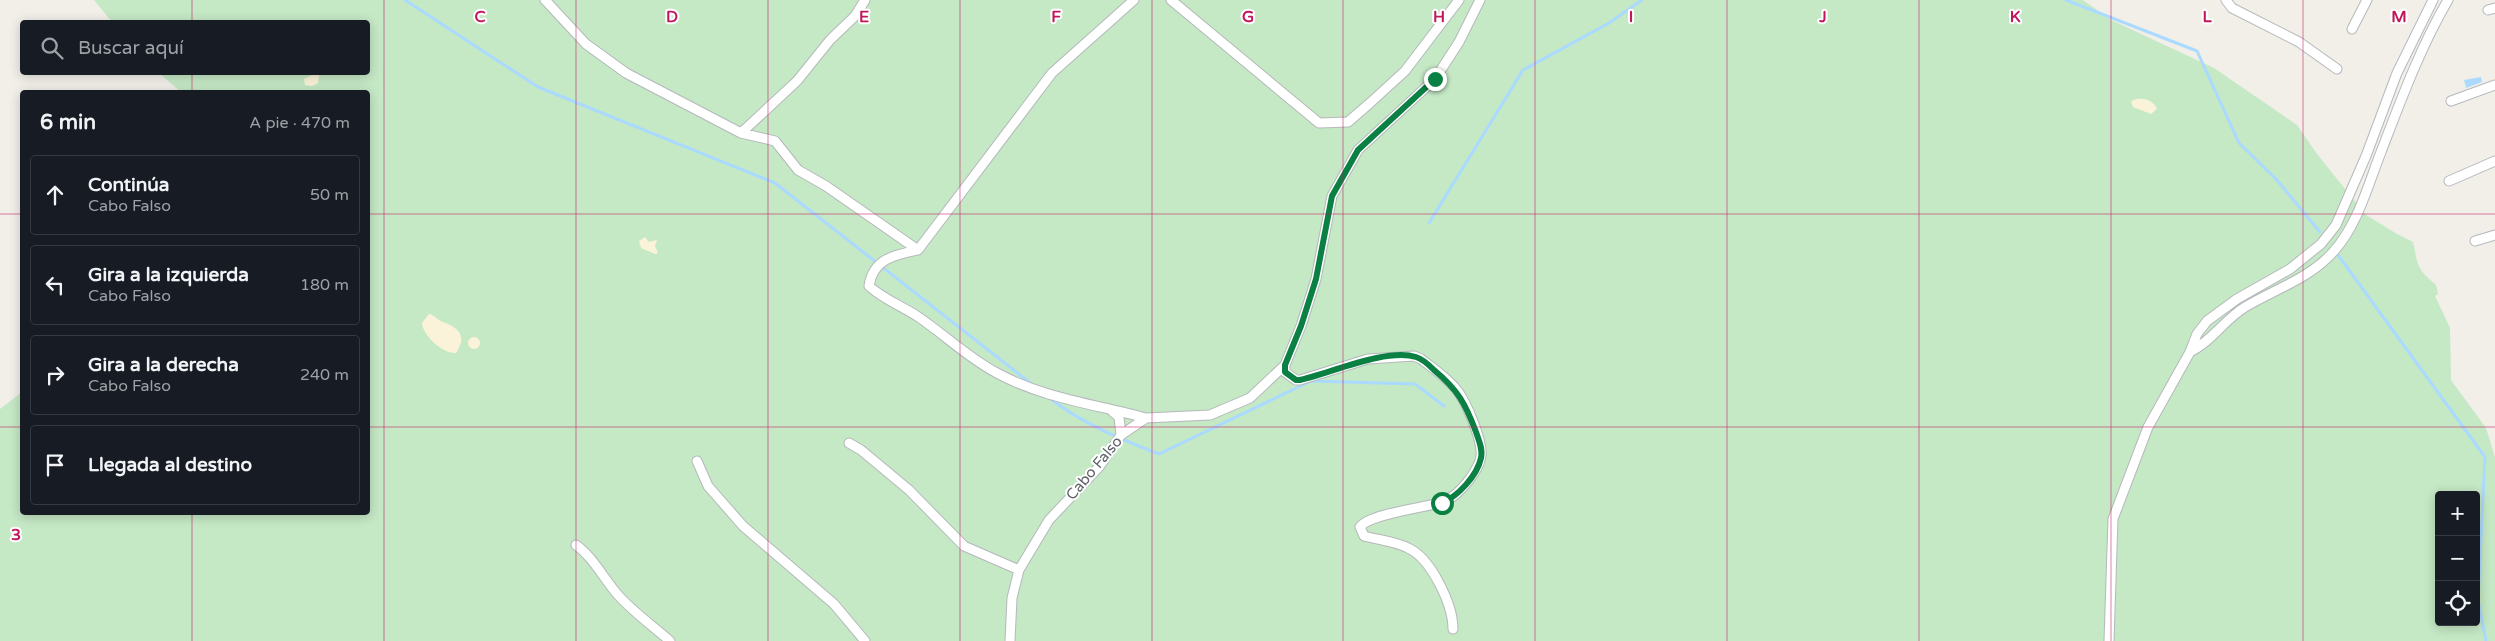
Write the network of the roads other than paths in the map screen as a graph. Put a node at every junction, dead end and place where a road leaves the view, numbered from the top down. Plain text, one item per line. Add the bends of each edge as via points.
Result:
1 (545, 0) edge
2 (865, 0) edge
3 (1134, 0) edge
4 (1171, 0) edge
5 (1459, 0) edge
6 (1480, 0) edge
7 (2367, 0) edge
8 (2433, 0) edge
9 (2448, 0) edge
10 (2231, 3) edge
11 (2352, 29) dead end
12 (2337, 69) dead end
13 (2495, 85) edge
14 (2451, 100) dead end
15 (741, 133) junction
16 (2495, 161) edge
17 (2449, 181) dead end
18 (2336, 225) junction
19 (2349, 230) junction
20 (2495, 235) edge
21 (2475, 241) dead end
22 (918, 250) junction
23 (2310, 254) junction
24 (2319, 264) junction
25 (2190, 352) junction
26 (1285, 365) junction
27 (1112, 410) junction
28 (1146, 418) junction
29 (1121, 435) junction
30 (849, 443) dead end
31 (698, 461) dead end
32 (576, 545) dead end
33 (1019, 570) junction
34 (1454, 629) dead end
35 (670, 641) edge
36 (865, 641) edge
37 (1010, 641) edge
38 (2109, 641) edge

1 - 15 street via 586,44 626,74
2 - 15 street via 855,16 830,40 797,81
3 - 22 street via 1052,73
4 - 5 street via 1319,123 1348,122 1370,103 1405,71
6 - 26 street via 1459,42 1435,79 1358,150 1332,196 1316,279
7 - 11 street
8 - 18 street via 2397,73
9 - 19 street via 2419,54
10 - 12 street
13 - 14 street
15 - 22 street via 775,141 798,170
16 - 17 street
18 - 19 street
18 - 23 street
19 - 24 street via 2334,251
20 - 21 street
22 - 27 street via 894,256 879,265 871,272 869,286 997,373 1044,394
23 - 24 street
23 - 25 street via 2290,270 2237,299 2207,321 2197,334
24 - 25 street via 2304,276 2235,314 2205,344
25 - 38 street via 2148,427 2113,519
26 - 28 street via 1250,398 1210,415
26 - 34 street via 1287,375 1300,380 1368,359 1414,356 1446,379 1464,401 1481,448 1478,466 1467,482 1452,498 1442,503 1407,508 1360,527 1364,536 1409,548 1428,565 1451,614
27 - 28 street
27 - 29 street via 1119,417
28 - 29 street, Cabo Falso
29 - 33 street, Cabo Falso via 1099,467 1049,520
30 - 33 street via 909,490 964,546
31 - 36 street via 708,486 743,526 834,604
32 - 35 street via 586,552 620,597
33 - 37 street, Cabo Falso via 1012,598

